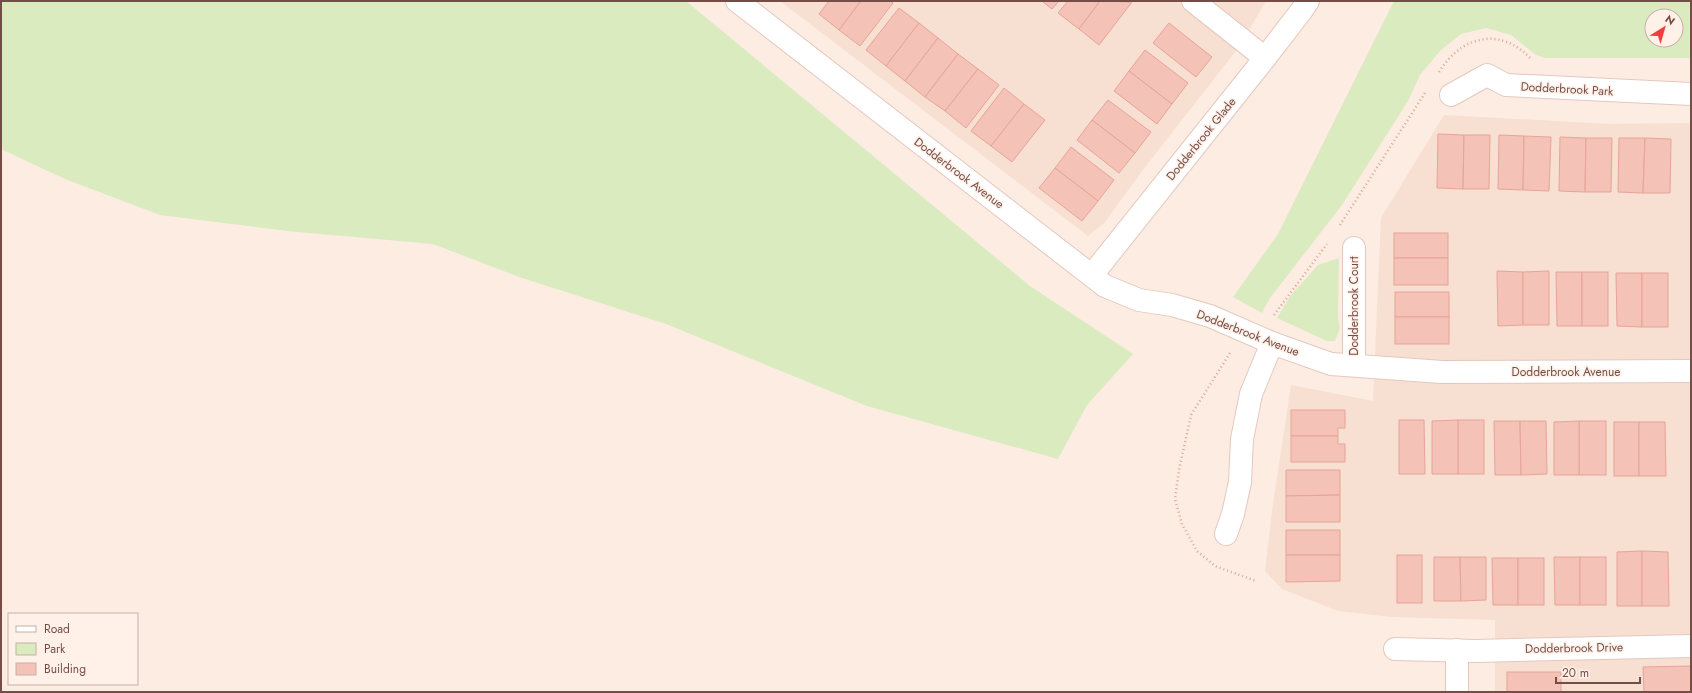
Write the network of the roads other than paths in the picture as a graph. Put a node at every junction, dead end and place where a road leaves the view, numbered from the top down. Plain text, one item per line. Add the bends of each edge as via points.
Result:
1 (737, 1) edge
2 (1193, 1) edge
3 (1308, 1) edge
4 (1265, 58) junction
5 (1691, 94) edge
6 (1450, 95) dead end
7 (1354, 248) dead end
8 (1092, 275) junction
9 (1272, 343) junction
10 (1354, 365) junction
11 (1691, 371) edge
12 (1226, 534) dead end
13 (1691, 646) edge
14 (1395, 649) dead end
15 (1458, 650) junction
16 (1458, 692) edge

1 - 8 street, Dodderbrook Avenue
2 - 4 street
3 - 4 street, Dodderbrook Glade
4 - 8 street, Dodderbrook Glade
5 - 6 street, Dodderbrook Park via 1506,85 1487,75
7 - 10 street, Dodderbrook Court
8 - 9 street, Dodderbrook Avenue via 1105,286 1139,300 1172,305 1210,316
9 - 10 street, Dodderbrook Avenue via 1331,364
9 - 12 street via 1251,394 1242,439 1240,482
10 - 11 street, Dodderbrook Avenue via 1442,372
13 - 15 street, Dodderbrook Drive
14 - 15 street, Dodderbrook Drive
15 - 16 street

